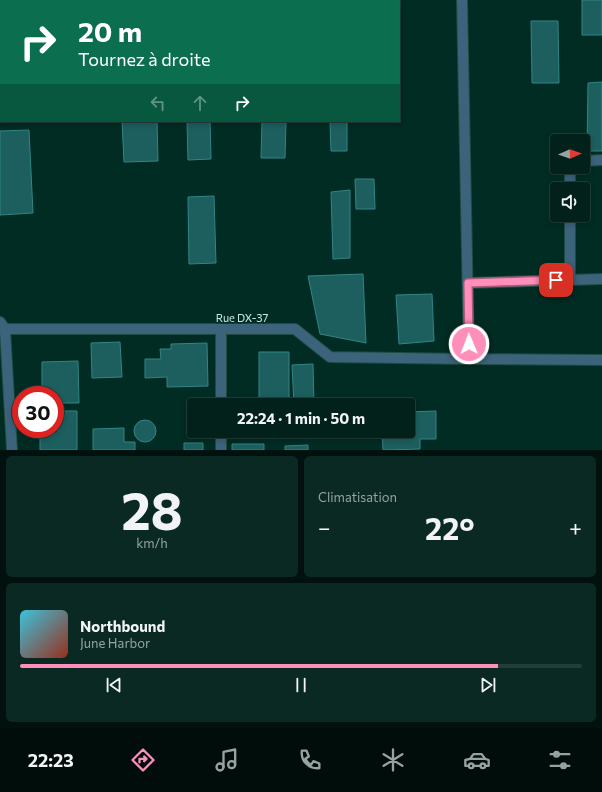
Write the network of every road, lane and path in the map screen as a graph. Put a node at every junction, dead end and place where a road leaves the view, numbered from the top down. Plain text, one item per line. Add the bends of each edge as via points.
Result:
1 (462, 0) edge
2 (590, 160) edge
3 (602, 160) edge
4 (570, 222) edge
5 (602, 279) edge
6 (570, 280) junction
7 (468, 283) junction
8 (2, 327) edge
9 (221, 329) junction
10 (469, 360) junction
11 (602, 360) edge
12 (221, 398) edge
13 (221, 438) edge
14 (12, 450) edge
15 (221, 450) edge

1 - 7 street
2 - 3 street
4 - 6 street
5 - 6 street
6 - 7 street
7 - 10 street
8 - 9 street, Rue DX-37
8 - 14 street
9 - 10 street, Rue DX-37 via 295,328 330,356
9 - 12 street
10 - 11 street, Rue DX-37
13 - 15 street

